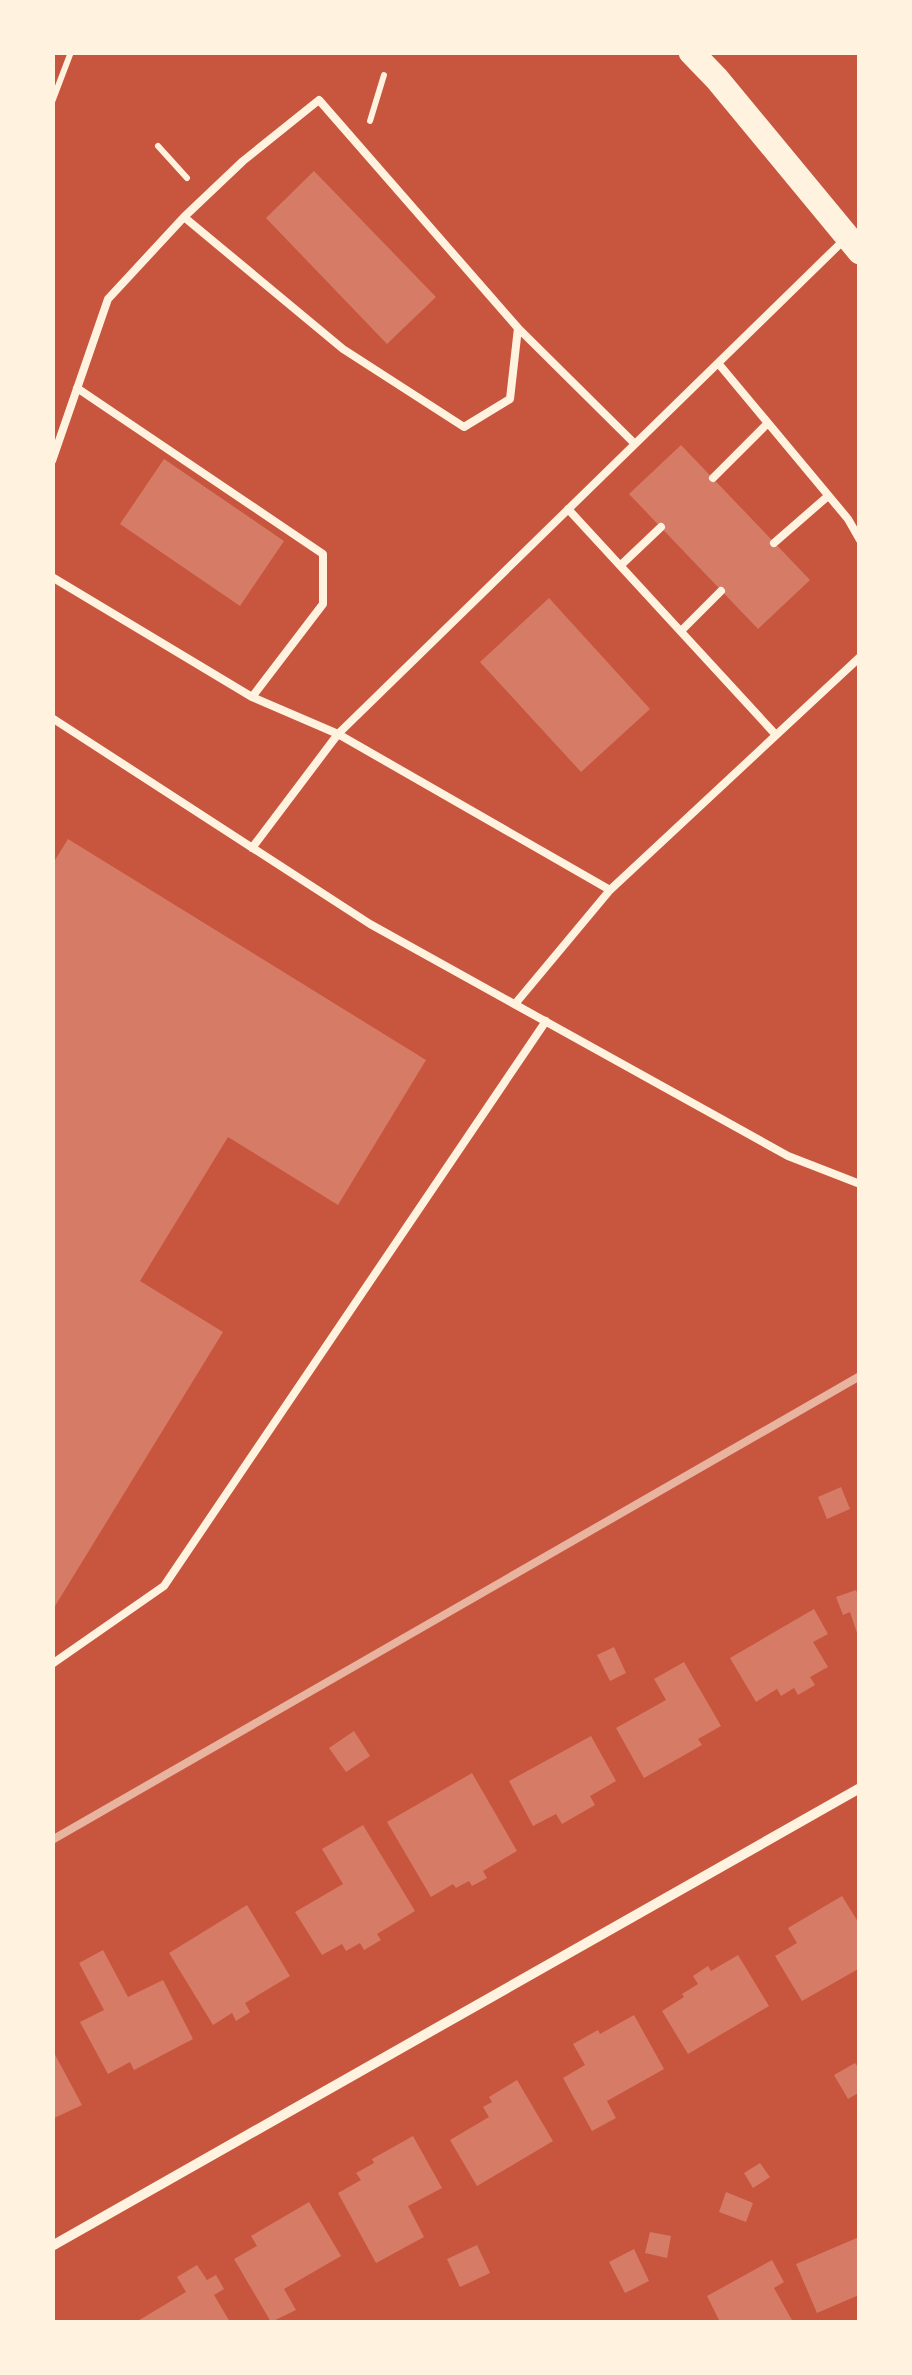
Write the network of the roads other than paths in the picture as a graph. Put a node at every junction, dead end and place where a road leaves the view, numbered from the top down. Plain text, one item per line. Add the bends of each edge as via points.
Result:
1 (691, 52) edge
2 (184, 217) junction
3 (853, 245) edge
4 (518, 328) junction
5 (718, 364) junction
6 (78, 388) junction
7 (768, 423) junction
8 (635, 444) junction
9 (52, 462) edge
10 (713, 478) dead end
11 (828, 496) junction
12 (568, 509) junction
13 (661, 527) dead end
14 (860, 540) edge
15 (774, 543) dead end
16 (620, 565) junction
17 (52, 577) edge
18 (721, 591) dead end
19 (681, 630) junction
20 (860, 657) edge
21 (252, 696) junction
22 (52, 718) edge
23 (338, 734) junction
24 (776, 735) junction
25 (252, 848) junction
26 (610, 890) junction
27 (515, 1004) junction
28 (546, 1021) junction
29 (860, 1184) edge
30 (52, 1664) edge
31 (860, 1788) edge
32 (52, 2246) edge

1 - 3 main road
2 - 4 lane via 344,349 464,427 510,400
2 - 4 lane via 319,100
2 - 6 lane via 108,299
3 - 5 lane
4 - 8 lane
5 - 7 lane
5 - 8 lane
6 - 9 lane
6 - 21 lane via 323,554 323,604
7 - 10 lane
7 - 11 lane
8 - 12 lane
11 - 14 lane
11 - 15 lane
12 - 16 lane
12 - 23 lane
13 - 16 lane
16 - 19 lane
17 - 21 lane
18 - 19 lane
19 - 24 lane
20 - 24 lane
21 - 23 lane
22 - 25 lane
23 - 25 lane
23 - 26 lane
24 - 26 lane
25 - 27 lane via 370,924
26 - 27 lane
27 - 28 lane
28 - 29 lane via 788,1156
28 - 30 lane via 164,1586
31 - 32 street

